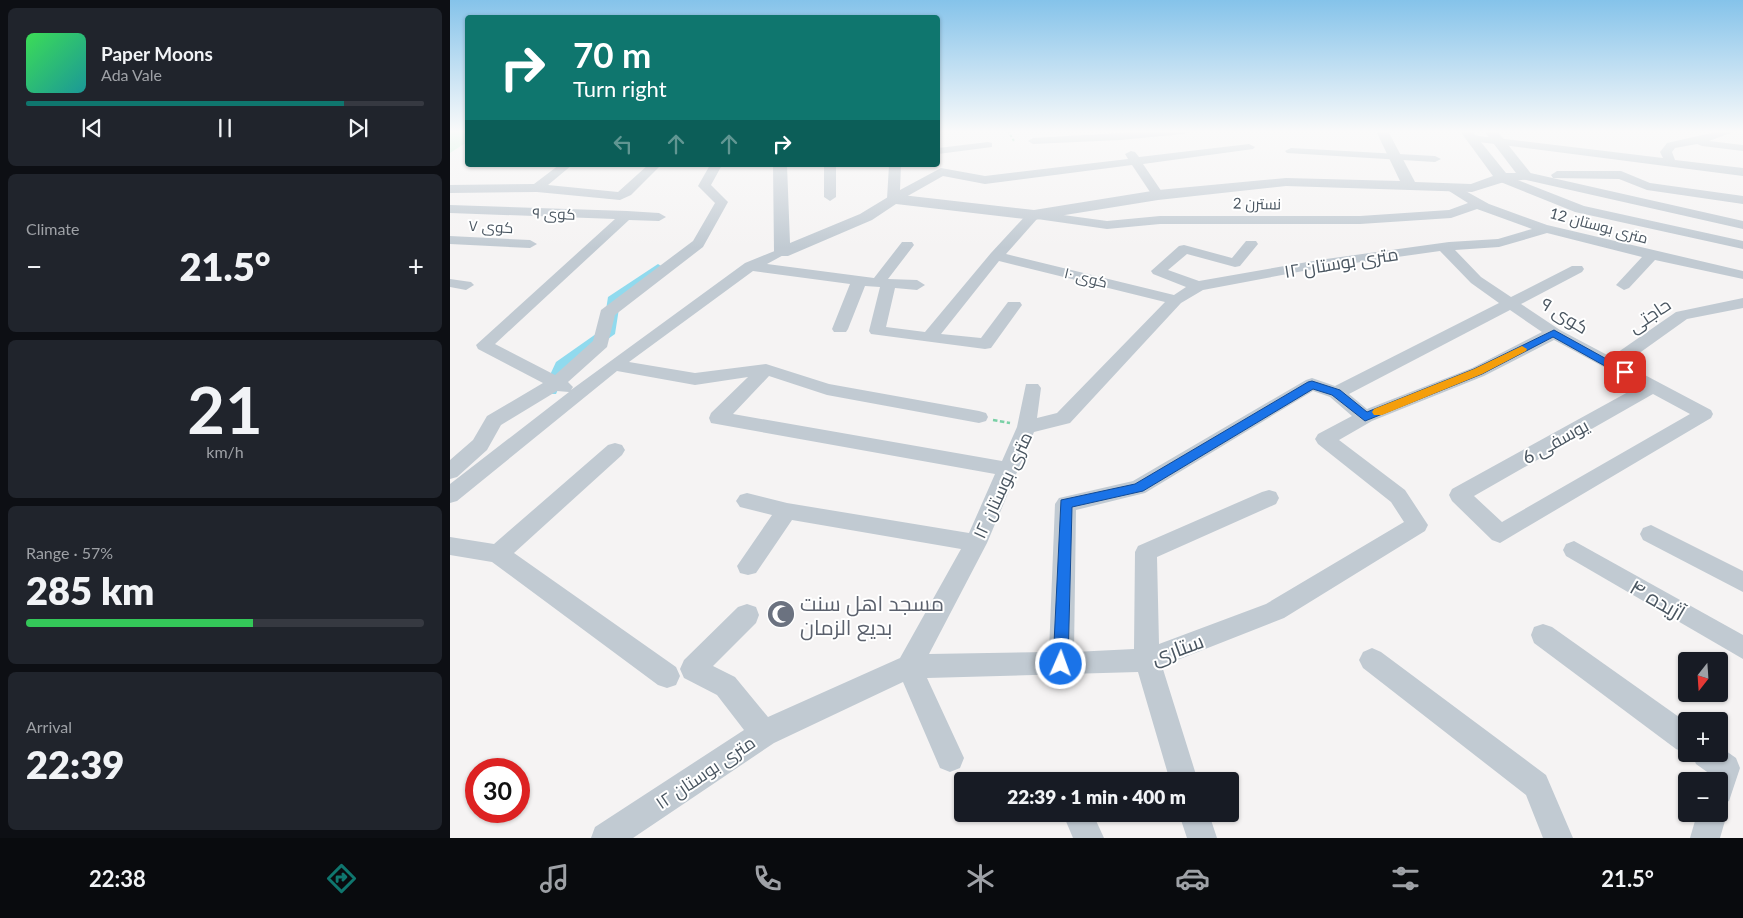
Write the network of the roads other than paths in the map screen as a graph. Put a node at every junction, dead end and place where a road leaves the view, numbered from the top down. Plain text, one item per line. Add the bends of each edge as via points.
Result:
1 (560, 170) edge
2 (650, 170) edge
3 (713, 170) edge
4 (780, 170) edge
5 (830, 170) edge
6 (895, 170) edge
7 (1068, 170) edge
8 (1141, 170) edge
9 (1402, 170) edge
10 (1496, 170) edge
11 (1521, 170) edge
12 (1728, 170) edge
13 (1743, 172) edge
14 (1526, 176) junction
15 (1502, 178) junction
16 (1410, 187) junction
17 (537, 188) junction
18 (1453, 188) junction
19 (450, 189) edge
20 (1158, 195) junction
21 (616, 196) joint
22 (830, 197) dead end
23 (893, 199) junction
24 (1743, 200) edge
25 (1478, 204) junction
26 (450, 209) edge
27 (627, 215) junction
28 (1034, 215) junction
29 (659, 217) dead end
30 (1743, 225) edge
31 (1546, 229) junction
32 (450, 240) edge
33 (530, 244) dead end
34 (1251, 244) dead end
35 (907, 245) dead end
36 (1743, 245) edge
37 (1444, 247) junction
38 (782, 252) junction
39 (996, 256) junction
40 (1652, 256) junction
41 (750, 266) junction
42 (1577, 270) dead end
43 (1743, 275) edge
44 (860, 281) junction
45 (450, 283) edge
46 (882, 283) junction
47 (466, 285) dead end
48 (917, 285) dead end
49 (1624, 285) dead end
50 (1198, 286) junction
51 (1176, 300) junction
52 (1510, 303) junction
53 (1743, 303) edge
54 (1014, 305) dead end
55 (840, 329) dead end
56 (1554, 333) junction
57 (929, 338) junction
58 (614, 365) junction
59 (1611, 365) junction
60 (766, 369) junction
61 (556, 383) junction
62 (1651, 387) junction
63 (1032, 388) dead end
64 (1336, 393) junction
65 (579, 394) junction
66 (979, 417) road end
67 (1365, 417) junction
68 (1026, 427) junction
69 (615, 450) dead end
70 (1007, 469) junction
71 (450, 472) edge
72 (1459, 494) joint
73 (450, 496) edge
74 (1269, 498) dead end
75 (747, 501) dead end
76 (788, 511) junction
77 (1651, 534) dead end
78 (976, 543) junction
79 (450, 546) edge
80 (1574, 550) dead end
81 (498, 554) junction
82 (748, 566) dead end
83 (1743, 582) edge
84 (747, 615) dead end
85 (1543, 635) dead end
86 (1743, 648) edge
87 (1147, 660) junction
88 (1372, 660) dead end
89 (1061, 664) junction
90 (909, 666) junction
91 (667, 676) dead end
92 (764, 733) junction
93 (1678, 733) edge
94 (950, 758) dead end
95 (1717, 762) edge
96 (1181, 772) edge
97 (1725, 772) edge
98 (1197, 822) edge
99 (1710, 822) edge
100 (606, 838) edge
101 (1202, 838) edge
102 (1558, 838) edge
103 (1705, 838) edge

1 - 17 street
2 - 21 street via 627,192
3 - 61 street via 704,186 722,202 698,244 607,313 601,343
4 - 38 street
5 - 22 street
6 - 23 street
7 - 23 street via 985,180 940,172
8 - 20 street
9 - 16 street
10 - 15 street
11 - 14 street
12 - 13 street
14 - 15 street
14 - 24 street via 1612,174 1647,186
14 - 30 street
15 - 18 street via 1472,188
15 - 36 street via 1580,209
16 - 18 street
16 - 20 street via 1286,182
17 - 19 street
17 - 21 street
18 - 25 street, 12 متری بوستان
20 - 28 street
23 - 28 street
23 - 38 street via 866,217
25 - 28 street, نسترن 2 via 1450,214 1360,220 1160,220 1107,225
25 - 31 street, 12 متری بوستان
26 - 27 street, کوی ۹
27 - 29 street, کوی ۹
27 - 61 street via 484,346
28 - 39 street
31 - 37 street, ۱۲ متری بوستان via 1499,243
31 - 40 street, 12 متری بوستان
32 - 33 street, کوی ۷
34 - 50 street via 1235,263 1184,249 1158,271
35 - 46 street
37 - 50 street, ۱۲ متری بوستان via 1319,264
37 - 52 street, کوی ۹ via 1476,280
38 - 41 street
39 - 51 street, کوی ۱۰
39 - 57 street
40 - 43 street, 12 متری بوستان
40 - 49 street
41 - 44 street
41 - 58 street
42 - 52 street
44 - 46 street
44 - 55 street
45 - 47 street
46 - 48 street
46 - 57 street via 876,331
50 - 51 street, ۱۲ متری بوستان
51 - 68 street, ۱۲ متری بوستان via 1064,418
52 - 56 street, کوی ۹
52 - 64 street
53 - 59 street, حاجتی via 1682,315
54 - 57 street via 986,344
56 - 59 street, کوی ۹
56 - 67 street via 1478,372
58 - 60 street via 694,379
58 - 65 street
59 - 62 street, کوی ۹
60 - 66 street via 827,389
60 - 70 street via 718,418
61 - 65 street
61 - 71 street via 494,421 480,445
62 - 72 street, یوسفی 6
62 - 72 street, کوی ۹ via 1704,414 1500,534
63 - 68 street
64 - 67 street
64 - 89 street via 1312,384 1138,488 1066,504
65 - 73 street
67 - 87 street, ستاری via 1325,439 1398,496 1418,525 1275,611
68 - 70 street, ۱۲ متری بوستان
69 - 81 street
70 - 78 street, ۱۲ متری بوستان
74 - 87 street via 1146,552
75 - 76 street
76 - 78 street
76 - 82 street
77 - 83 street
78 - 90 street, ۱۲ متری بوستان
79 - 81 street
80 - 86 street, ۴ آژیده
81 - 91 street
84 - 92 street via 693,670 726,686
85 - 93 street
87 - 89 street, ستاری
87 - 96 street
88 - 102 street via 1536,785
89 - 90 street, ستاری
90 - 92 street, ۱۲ متری بوستان
90 - 94 street
92 - 100 street, ۱۲ متری بوستان
95 - 97 street via 1726,768
98 - 101 street
99 - 103 street

